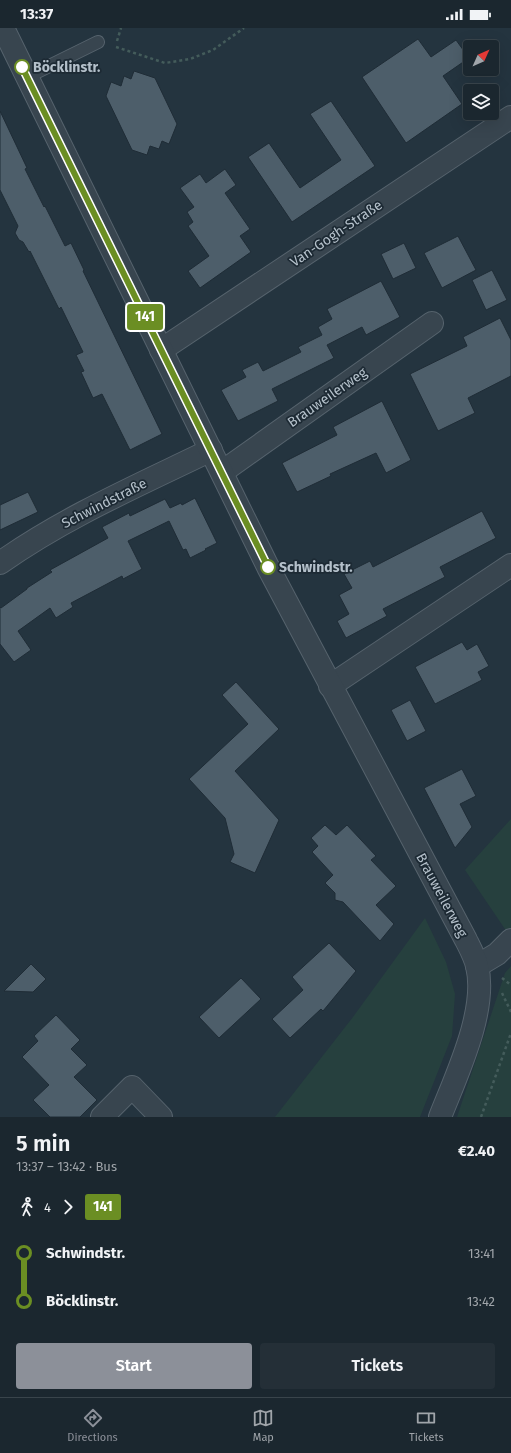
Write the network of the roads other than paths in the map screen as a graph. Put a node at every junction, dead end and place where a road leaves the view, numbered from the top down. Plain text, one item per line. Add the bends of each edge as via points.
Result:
1 (3, 28) edge
2 (98, 42) dead end
3 (27, 77) junction
4 (511, 117) edge
5 (432, 323) dead end
6 (162, 350) junction
7 (211, 450) junction
8 (222, 472) junction
9 (0, 563) edge
10 (511, 565) edge
11 (330, 686) junction
12 (511, 940) edge
13 (477, 966) junction
14 (102, 1117) edge
15 (160, 1117) edge
16 (440, 1117) edge

1 - 3 street, Brauweilerweg
2 - 3 lane
3 - 6 street, Brauweilerweg
4 - 6 street, Van-Gogh-Straße
5 - 8 street, Brauweilerweg
6 - 7 street, Brauweilerweg
7 - 8 street, Brauweilerweg
7 - 9 street, Schwindstraße via 84,512 24,546
8 - 11 street, Brauweilerweg
10 - 11 street
11 - 13 street, Brauweilerweg via 466,940
12 - 13 street via 497,954
13 - 16 street, Brauweilerweg via 479,1000 468,1043
14 - 15 street via 132,1087

